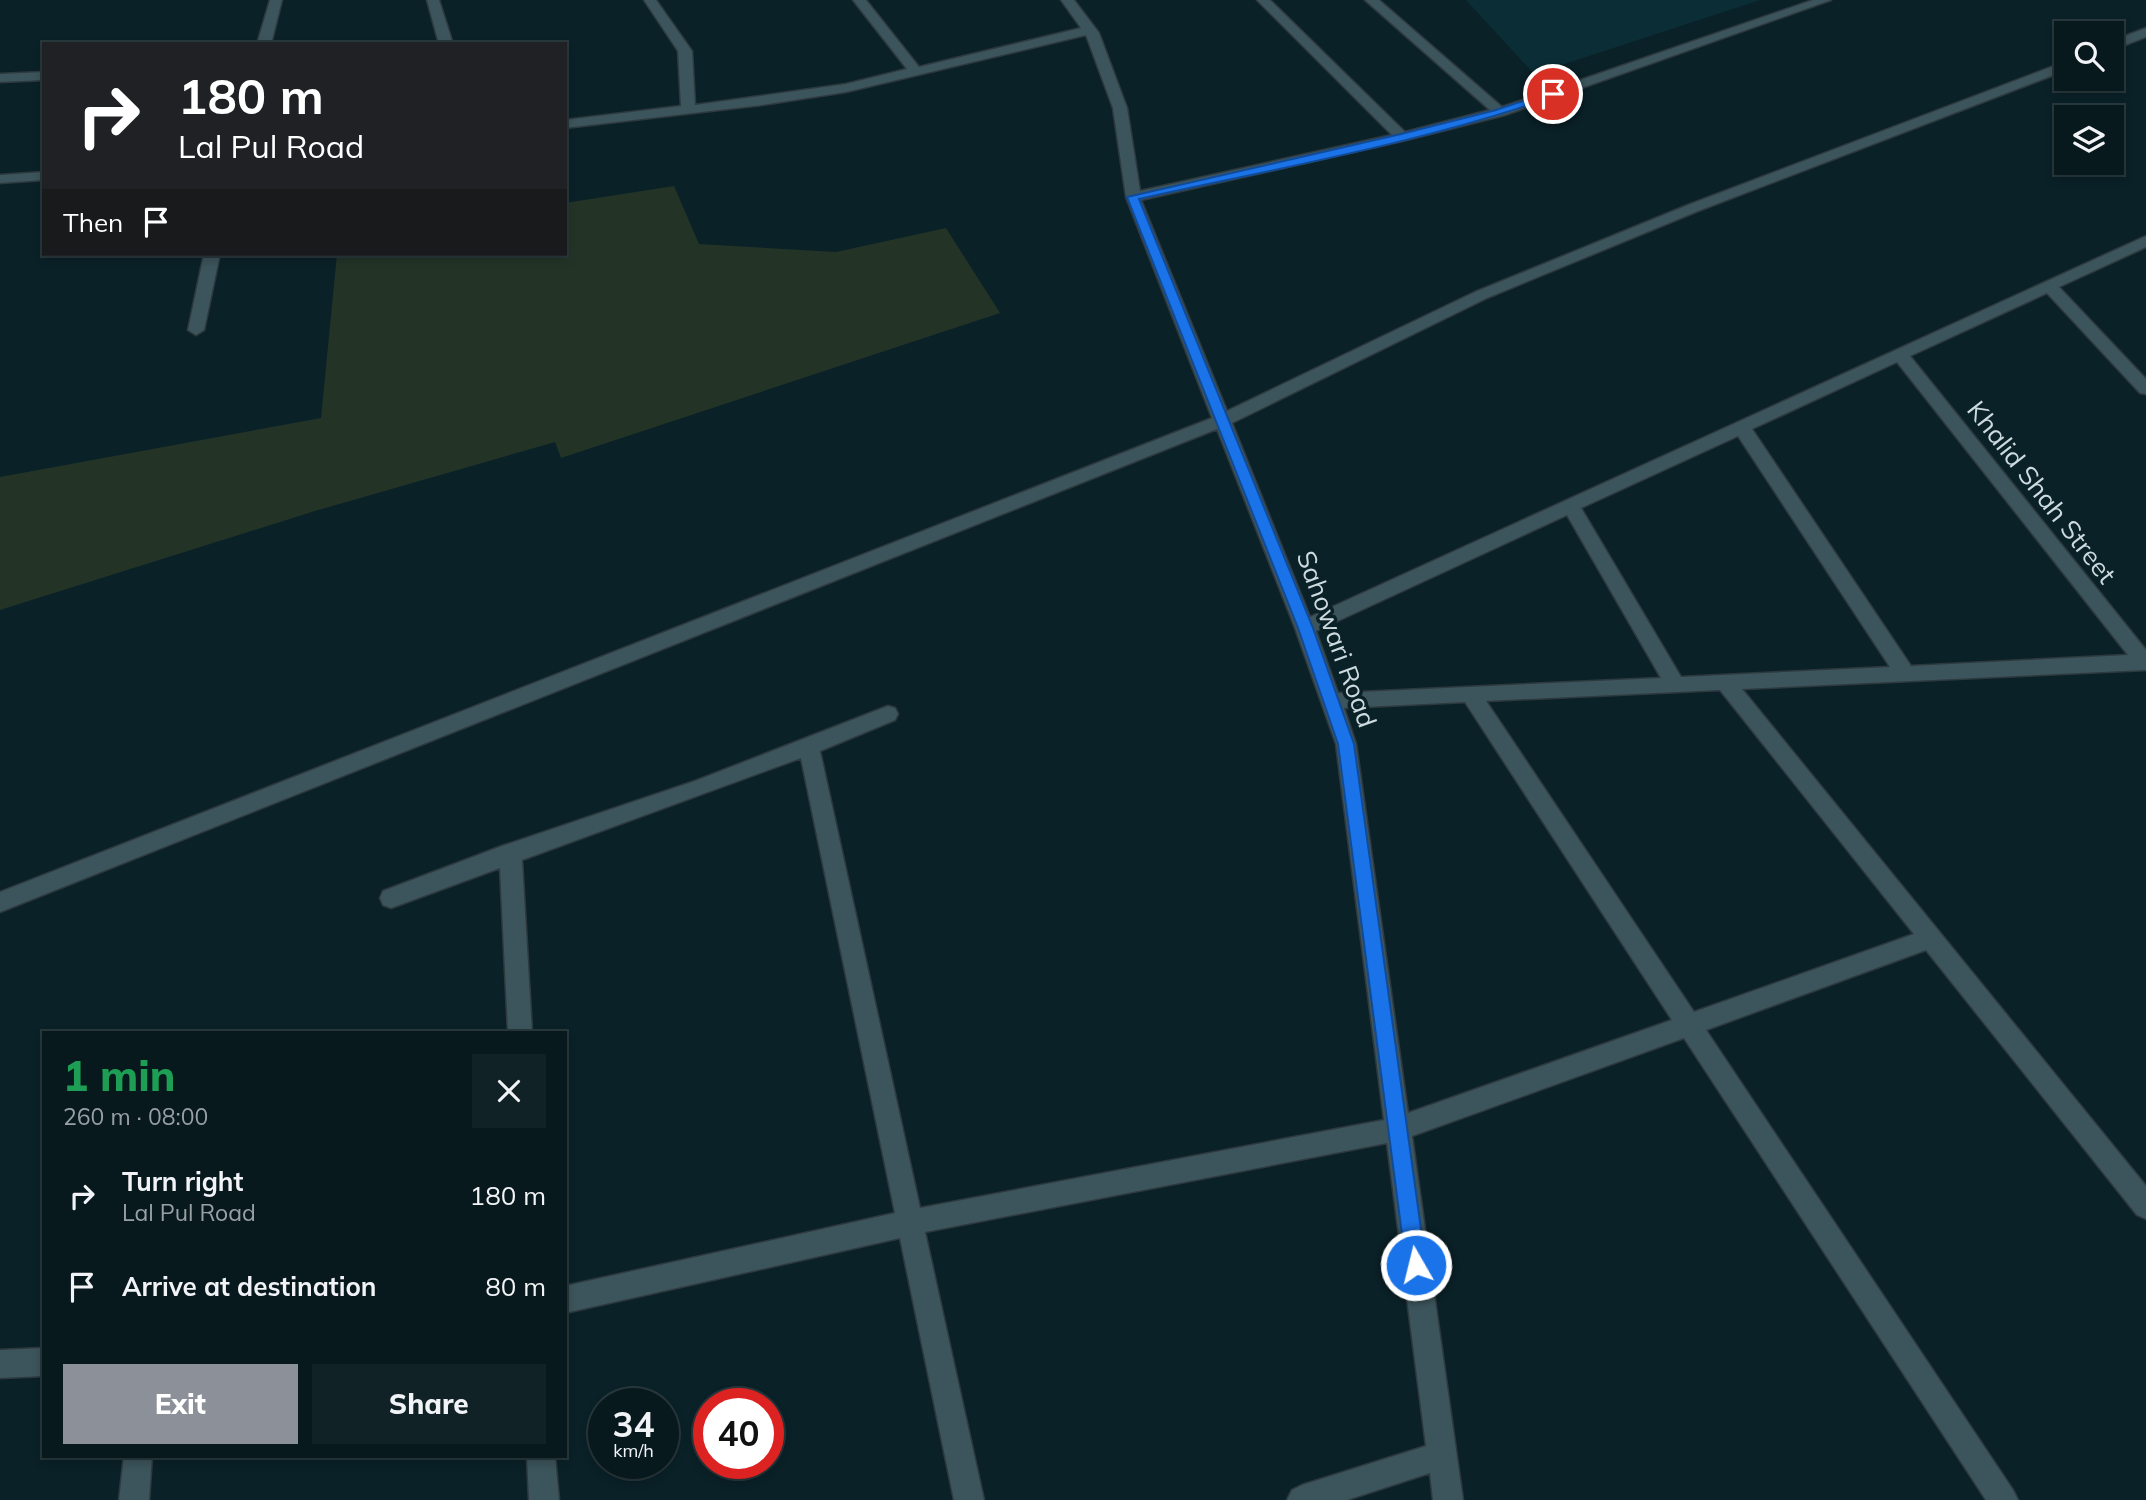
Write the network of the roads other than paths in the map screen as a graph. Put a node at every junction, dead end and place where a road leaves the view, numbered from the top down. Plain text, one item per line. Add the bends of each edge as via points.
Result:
1 (276, 0) edge
2 (433, 0) edge
3 (650, 0) edge
4 (859, 0) edge
5 (1067, 0) edge
6 (1263, 0) edge
7 (1371, 0) edge
8 (1825, 0) edge
9 (1089, 30) junction
10 (2146, 32) edge
11 (2124, 41) edge
12 (265, 42) edge
13 (445, 42) edge
14 (2054, 70) edge
15 (915, 71) junction
16 (42, 76) edge
17 (0, 78) edge
18 (688, 110) junction
19 (1500, 112) junction
20 (567, 124) edge
21 (1402, 137) junction
22 (42, 176) edge
23 (0, 179) edge
24 (1133, 197) junction
25 (2146, 241) edge
26 (212, 256) edge
27 (2049, 285) junction
28 (196, 330) dead end
29 (1900, 354) junction
30 (2146, 389) edge
31 (1223, 420) junction
32 (1741, 427) junction
33 (1570, 505) junction
34 (1305, 628) junction
35 (2145, 662) edge
36 (1905, 673) junction
37 (1725, 682) junction
38 (1676, 685) junction
39 (1470, 694) junction
40 (1332, 701) junction
41 (888, 714) dead end
42 (809, 748) junction
43 (510, 853) junction
44 (390, 898) dead end
45 (0, 902) edge
46 (1931, 938) junction
47 (1690, 1024) junction
48 (520, 1031) edge
49 (1398, 1129) junction
50 (2146, 1206) edge
51 (910, 1222) junction
52 (567, 1300) edge
53 (42, 1362) edge
54 (0, 1364) edge
55 (1442, 1455) junction
56 (138, 1458) edge
57 (541, 1458) edge
58 (134, 1500) edge
59 (544, 1500) edge
60 (970, 1500) edge
61 (1302, 1500) edge
62 (1448, 1500) edge
63 (2003, 1500) edge

1 - 12 street
2 - 13 street
3 - 18 street via 685,51
4 - 15 street
5 - 9 street, Sahowari Road
6 - 21 street
7 - 19 street
8 - 19 street
9 - 15 street
9 - 24 street, Sahowari Road via 1120,108
10 - 11 street
14 - 31 street via 1481,295
15 - 18 street via 846,88
16 - 17 street
18 - 20 street
19 - 21 street
21 - 24 street
22 - 23 street
24 - 31 street, Sahowari Road
25 - 27 street
26 - 28 street
27 - 29 street
27 - 30 street
29 - 32 street
29 - 35 street, Khalid Shah Street
31 - 34 street, Sahowari Road
31 - 45 street
32 - 33 street
32 - 36 street
33 - 34 street
33 - 38 street
34 - 40 street, Sahowari Road
35 - 36 street
36 - 37 street
37 - 38 street
37 - 46 street
38 - 39 street
39 - 40 street
39 - 47 street
40 - 49 street, Sahowari Road via 1346,744
41 - 42 street
42 - 43 street
42 - 51 street
43 - 44 street
43 - 48 street
46 - 47 street
46 - 50 street
47 - 49 street
47 - 63 street
49 - 51 street
49 - 55 street, Sahowari Road
51 - 52 street
51 - 60 street
53 - 54 street
55 - 61 street
55 - 62 street, Sahowari Road
56 - 58 street
57 - 59 street

